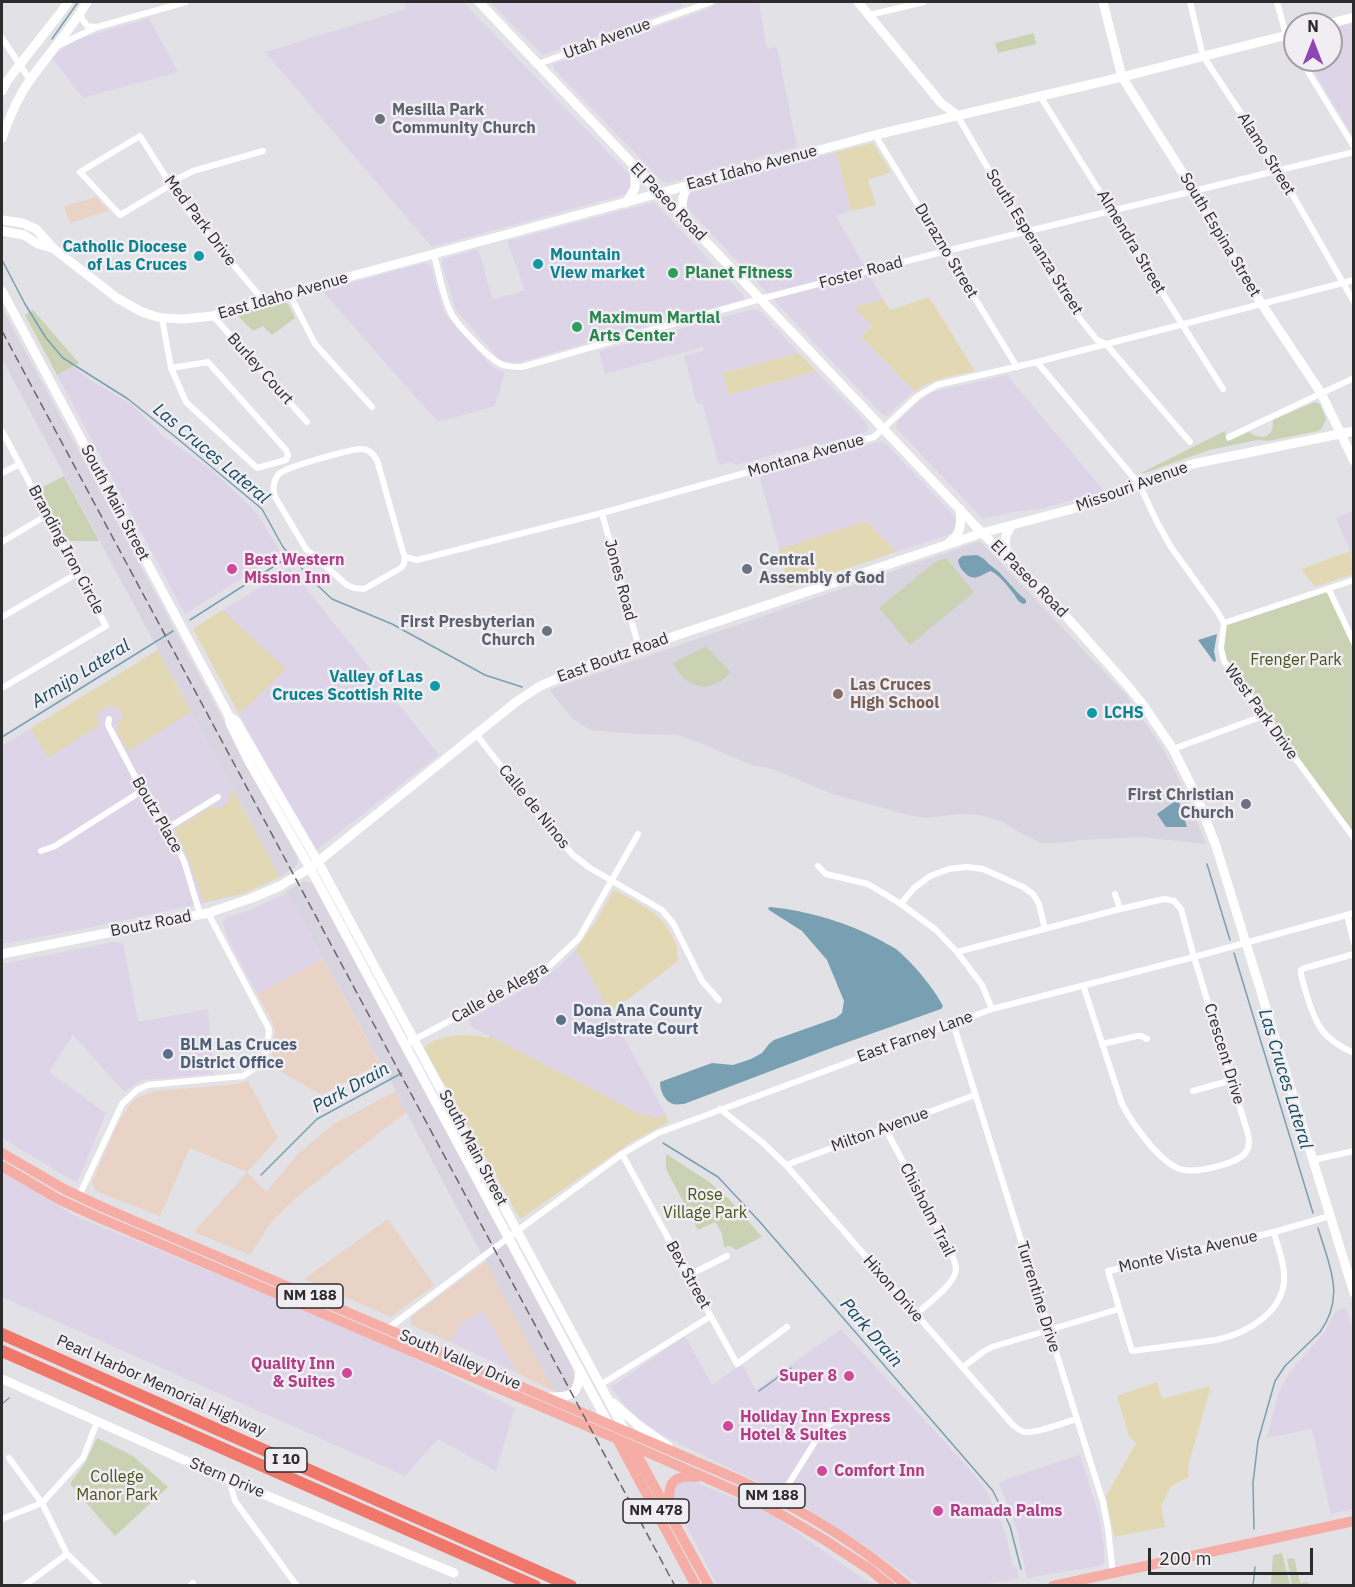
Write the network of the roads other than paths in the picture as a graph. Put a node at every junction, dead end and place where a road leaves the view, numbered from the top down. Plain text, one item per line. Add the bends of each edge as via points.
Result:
1 (68, 2) edge
2 (87, 2) edge
3 (186, 2) edge
4 (479, 2) edge
5 (711, 2) edge
6 (858, 2) edge
7 (924, 2) edge
8 (1103, 2) edge
9 (1190, 2) edge
10 (1277, 2) edge
11 (81, 12) junction
12 (869, 15) junction
13 (1283, 17) edge
14 (97, 27) junction
15 (1283, 36) edge
16 (2, 38) edge
17 (57, 46) junction
18 (1203, 56) junction
19 (538, 64) junction
20 (20, 66) junction
21 (1308, 72) edge
22 (1122, 77) junction
23 (30, 80) junction
24 (2, 91) edge
25 (1040, 96) junction
26 (957, 115) junction
27 (875, 135) junction
28 (2, 138) edge
29 (1353, 147) edge
30 (263, 151) dead end
31 (1353, 152) edge
32 (635, 167) junction
33 (1279, 171) junction
34 (170, 186) junction
35 (688, 186) junction
36 (1194, 191) junction
37 (660, 194) junction
38 (626, 203) junction
39 (1113, 211) junction
40 (684, 218) junction
41 (2, 220) edge
42 (2, 231) edge
43 (1026, 231) junction
44 (54, 249) junction
45 (946, 251) junction
46 (434, 255) junction
47 (1353, 280) edge
48 (1343, 282) junction
49 (2, 291) edge
50 (289, 293) junction
51 (760, 299) junction
52 (263, 300) junction
53 (1353, 302) edge
54 (1261, 303) junction
55 (213, 316) junction
56 (162, 318) junction
57 (1182, 324) junction
58 (1106, 344) junction
59 (1037, 362) junction
60 (1017, 367) junction
61 (171, 368) junction
62 (1353, 378) edge
63 (1223, 389) dead end
64 (1321, 393) junction
65 (372, 407) dead end
66 (307, 422) dead end
67 (883, 428) junction
68 (2, 431) edge
69 (1353, 431) edge
70 (1340, 433) junction
71 (1229, 437) dead end
72 (1190, 442) dead end
73 (1353, 461) edge
74 (20, 464) junction
75 (2, 473) edge
76 (1139, 484) junction
77 (960, 509) junction
78 (602, 513) junction
79 (46, 515) junction
80 (1012, 525) junction
81 (982, 532) junction
82 (2, 542) edge
83 (949, 544) junction
84 (405, 557) junction
85 (1008, 558) junction
86 (78, 573) junction
87 (1353, 580) edge
88 (1327, 590) junction
89 (2, 617) edge
90 (1224, 623) junction
91 (1353, 643) edge
92 (639, 648) junction
93 (2, 688) edge
94 (1263, 716) junction
95 (109, 719) dead end
96 (476, 734) junction
97 (1173, 749) junction
98 (142, 790) junction
99 (218, 797) dead end
100 (166, 829) junction
101 (638, 834) dead end
102 (1353, 838) edge
103 (41, 851) dead end
104 (314, 865) junction
105 (818, 866) dead end
106 (295, 877) joint
107 (612, 880) junction
108 (1115, 894) dead end
109 (901, 904) junction
110 (1120, 909) junction
111 (204, 913) junction
112 (1350, 914) edge
113 (1045, 929) junction
114 (1246, 941) junction
115 (1353, 943) edge
116 (957, 952) junction
117 (2, 954) edge
118 (1353, 954) edge
119 (1194, 957) junction
120 (1083, 985) junction
121 (719, 1000) dead end
122 (992, 1009) junction
123 (953, 1023) junction
124 (1147, 1039) dead end
125 (414, 1040) junction
126 (1102, 1044) junction
127 (404, 1045) junction
128 (1353, 1053) edge
129 (1232, 1080) junction
130 (1193, 1091) dead end
131 (975, 1095) junction
132 (720, 1110) junction
133 (885, 1128) junction
134 (1353, 1151) edge
135 (2, 1153) edge
136 (622, 1155) junction
137 (1313, 1160) junction
138 (786, 1165) junction
139 (2, 1166) edge
140 (76, 1201) junction
141 (1330, 1216) junction
142 (517, 1231) junction
143 (1274, 1232) junction
144 (509, 1238) junction
145 (727, 1256) dead end
146 (689, 1275) junction
147 (1353, 1293) edge
148 (1119, 1309) junction
149 (915, 1315) junction
150 (711, 1316) junction
151 (787, 1327) dead end
152 (387, 1329) junction
153 (1048, 1329) junction
154 (2, 1334) edge
155 (375, 1336) junction
156 (2, 1351) edge
157 (963, 1367) junction
158 (580, 1370) junction
159 (2, 1379) edge
160 (600, 1385) junction
161 (606, 1395) junction
162 (548, 1397) junction
163 (1077, 1419) junction
164 (97, 1422) junction
165 (834, 1422) dead end
166 (608, 1423) junction
167 (624, 1429) junction
168 (617, 1439) junction
169 (632, 1446) junction
170 (680, 1454) junction
171 (9, 1458) dead end
172 (229, 1480) junction
173 (710, 1480) junction
174 (42, 1503) junction
175 (776, 1505) junction
176 (671, 1515) junction
177 (2, 1519) edge
178 (1353, 1521) edge
179 (67, 1554) junction
180 (454, 1573) dead end
181 (1113, 1574) junction
182 (24, 1586) edge
183 (100, 1586) edge
184 (297, 1586) edge
185 (535, 1586) edge
186 (571, 1586) edge
187 (696, 1586) edge
188 (709, 1586) edge
189 (890, 1586) edge
190 (907, 1586) edge
191 (1053, 1586) edge

1 - 20 main road
2 - 11 main road
3 - 14 street
4 - 19 main road, El Paseo Road
5 - 19 street, Utah Avenue
6 - 12 main road
7 - 12 street
8 - 22 main road, South Espina Street
9 - 18 street, Alamo Street
10 - 13 street
11 - 14 street via 87,26
11 - 17 main road
12 - 26 main road via 941,103
14 - 17 street
15 - 18 main road, East Idaho Avenue
16 - 20 street
17 - 23 main road
18 - 22 main road, East Idaho Avenue
18 - 33 street, Alamo Street
19 - 32 main road, El Paseo Road
20 - 23 street
20 - 24 main road
21 - 29 street
22 - 25 main road, East Idaho Avenue
22 - 36 main road, South Espina Street
23 - 28 main road
25 - 26 main road, East Idaho Avenue
25 - 39 street, Almendra Street
26 - 27 main road, East Idaho Avenue
26 - 43 street, South Esperanza Street
27 - 35 main road, East Idaho Avenue
27 - 45 street, Durazno Street
30 - 34 street via 193,171
31 - 33 street, Foster Road
32 - 37 main road, El Paseo Road
32 - 38 main road via 636,188
33 - 36 street, Foster Road
33 - 48 street, Alamo Street
34 - 34 street, Med Park Drive via 140,136 80,172 120,215
34 - 52 street, Med Park Drive
35 - 37 main road, East Idaho Avenue
35 - 40 main road via 681,204
36 - 39 street, Foster Road
36 - 54 main road, South Espina Street
37 - 38 main road, East Idaho Avenue
37 - 40 main road, El Paseo Road
38 - 46 main road, East Idaho Avenue
39 - 43 street, Foster Road
39 - 57 street, Almendra Street
40 - 51 main road, El Paseo Road
41 - 44 main road, East Idaho Avenue via 36,229
42 - 44 main road, East Idaho Avenue via 24,235
43 - 45 street, Foster Road
43 - 58 street, South Esperanza Street via 1062,296 1097,340
44 - 56 main road, East Idaho Avenue via 117,298
45 - 51 street, Foster Road
45 - 60 street, Durazno Street
46 - 50 main road, East Idaho Avenue
46 - 51 street, Foster Road via 451,315 488,356 512,367
47 - 48 street, Montana Avenue
48 - 53 street, Alamo Street
48 - 54 street, Montana Avenue
49 - 104 main road, South Main Street / NM 478 via 229,716 248,760
50 - 52 main road, East Idaho Avenue
50 - 65 street via 315,344
51 - 67 main road, El Paseo Road
52 - 55 main road, East Idaho Avenue
54 - 57 street, Montana Avenue
54 - 64 main road, South Espina Street
55 - 56 main road, East Idaho Avenue
55 - 66 street, Burley Court
56 - 61 street
57 - 58 street, Montana Avenue
57 - 63 street, Almendra Street
58 - 59 street, Montana Avenue
58 - 72 street, South Esperanza Street
59 - 60 street, Montana Avenue
59 - 76 street
60 - 67 street, Montana Avenue via 937,385
61 - 61 street via 208,362 286,450 286,460 257,468 186,402
62 - 64 street
64 - 70 main road, South Espina Street
64 - 71 street
67 - 77 main road, El Paseo Road
67 - 78 street, Montana Avenue via 874,437
68 - 74 street, Branding Iron Circle
69 - 70 main road, Missouri Avenue
70 - 73 main road, South Espina Street
70 - 76 main road, Missouri Avenue via 1193,464
74 - 75 street
74 - 79 street, Branding Iron Circle
76 - 80 main road, Missouri Avenue via 1091,504
76 - 90 street via 1171,547
77 - 81 main road, El Paseo Road
77 - 83 main road via 959,532
78 - 84 street, Montana Avenue via 417,560
78 - 92 street, Jones Road
79 - 82 street
79 - 86 street, Branding Iron Circle
80 - 81 main road, Missouri Avenue
80 - 85 main road via 1005,538
81 - 83 main road, East Boutz Road
81 - 85 main road, El Paseo Road
83 - 92 main road, East Boutz Road
84 - 84 street via 377,460 368,451 351,451 286,469 276,477 274,495 303,543 347,585 369,587 401,568
85 - 97 main road, El Paseo Road via 1049,597 1128,686
86 - 89 street
86 - 93 street, Branding Iron Circle via 106,626
87 - 88 street
88 - 90 street
88 - 91 street
90 - 94 street, West Park Drive via 1224,661
92 - 96 main road, East Boutz Road via 540,686
94 - 97 street
94 - 102 street, West Park Drive
95 - 98 street, Boutz Place via 108,725
96 - 104 main road, East Boutz Road
96 - 107 street, Calle de Ninos via 558,840 590,868
97 - 114 main road, El Paseo Road via 1208,822
98 - 100 street, Boutz Place
98 - 103 street
99 - 100 street
100 - 111 street, Boutz Place via 184,861
101 - 107 street, Calle de Alegra
104 - 106 main road, East Boutz Road
104 - 125 main road, South Main Street / NM 478
104 - 127 main road, South Main Street / NM 478
105 - 109 street via 826,874 868,884
106 - 111 main road, Boutz Road via 254,898
107 - 121 street, Calle de Ninos via 662,910 673,923 702,981
107 - 125 street, Calle de Alegra via 579,938 544,971
108 - 110 street
109 - 113 street via 930,876 949,869 983,869 1033,894
109 - 116 street via 936,930
110 - 113 street, Crescent Drive
110 - 119 street, Crescent Drive via 1164,899 1174,901 1181,909
111 - 117 main road, Boutz Road
111 - 140 street, Boutz Place via 269,1029 267,1050 258,1066 243,1076 148,1085 137,1090 122,1104
112 - 114 street, East Farney Lane
112 - 115 street
113 - 116 street, Crescent Drive
114 - 119 street, East Farney Lane
114 - 137 main road, El Paseo Road
116 - 122 street via 982,985
118 - 128 street via 1301,970 1316,1023 1333,1042
119 - 120 street, East Farney Lane
119 - 129 street, Crescent Drive
120 - 122 street, East Farney Lane
120 - 126 street, Crescent Drive
122 - 123 street, East Farney Lane
123 - 131 street, Turrentine Drive
123 - 132 street, East Farney Lane
124 - 126 street via 1137,1036
125 - 127 street, Calle de Alegra
125 - 142 main road, South Main Street / NM 478
126 - 129 street, Crescent Drive via 1130,1120 1162,1157 1179,1169 1190,1171 1230,1162 1246,1152 1250,1144
127 - 144 main road, South Main Street / NM 478
129 - 130 street
131 - 133 street, Milton Avenue
131 - 153 street, Turrentine Drive
132 - 136 street, East Farney Lane via 658,1132
132 - 138 street, Hixon Drive
133 - 138 street, Milton Avenue
133 - 149 street, Chisholm Trail via 956,1268 953,1281
134 - 137 street
135 - 140 main road, South Valley Drive / NM 188
136 - 142 street, East Farney Lane
136 - 146 street, Bex Street
137 - 141 main road, El Paseo Road
138 - 149 street, Hixon Drive
139 - 140 main road, South Valley Drive / NM 188 via 28,1182
140 - 152 main road, South Valley Drive / NM 188
140 - 155 main road, South Valley Drive / NM 188
141 - 143 street, Monte Vista Avenue
141 - 147 main road, El Paseo Road
142 - 144 street, East Farney Lane
142 - 160 main road, South Main Street / NM 478
143 - 148 street, Monte Vista Avenue via 1108,1271
143 - 148 street via 1284,1275 1282,1293 1269,1312 1250,1327 1216,1340 1132,1351
144 - 152 street, East Farney Lane
144 - 158 main road, South Main Street / NM 478
145 - 146 street
146 - 150 street, Bex Street
148 - 153 street
149 - 157 street, Hixon Drive
150 - 151 street, Bex Street via 737,1364
150 - 160 street
152 - 155 street, East Farney Lane
152 - 162 main road, South Valley Drive / NM 188
153 - 157 street via 992,1347
153 - 163 street, Turrentine Drive
154 - 186 highway, Pearl Harbor Memorial Highway / I 10
155 - 168 main road, South Valley Drive / NM 188
156 - 185 highway, Pearl Harbor Memorial Highway / I 10
157 - 163 street, Hixon Drive via 1018,1429 1033,1432
158 - 162 main road via 575,1392
158 - 166 main road, South Main Street / NM 478
159 - 164 main road, Stern Drive
160 - 161 main road, South Main Street / NM 478
161 - 167 main road, South Main Street / NM 478
161 - 170 main road via 638,1425
162 - 166 main road, South Valley Drive / NM 188
163 - 181 street, Turrentine Drive via 1103,1502
164 - 172 main road, Stern Drive
164 - 174 street via 83,1458
165 - 175 street via 824,1428
166 - 167 main road, South Valley Drive / NM 188
166 - 168 main road, South Main Street / NM 478
167 - 169 main road, South Main Street / NM 478
167 - 170 main road, South Valley Drive / NM 188
168 - 169 main road, South Valley Drive / NM 188
168 - 187 main road, South Main Street / NM 478
169 - 173 main road, South Valley Drive / NM 188
169 - 176 main road, South Main Street / NM 478
170 - 175 main road, South Valley Drive / NM 188 via 737,1479
171 - 174 street
172 - 180 main road, Stern Drive
172 - 184 street via 235,1501
173 - 175 main road, South Valley Drive / NM 188
173 - 176 main road via 688,1476 675,1481 669,1491
174 - 177 street
174 - 179 street
175 - 189 main road, South Valley Drive / NM 188
175 - 190 main road, South Valley Drive / NM 188 via 856,1547
176 - 188 main road, South Main Street / NM 478
178 - 181 main road
179 - 182 street
179 - 183 street
181 - 191 main road

